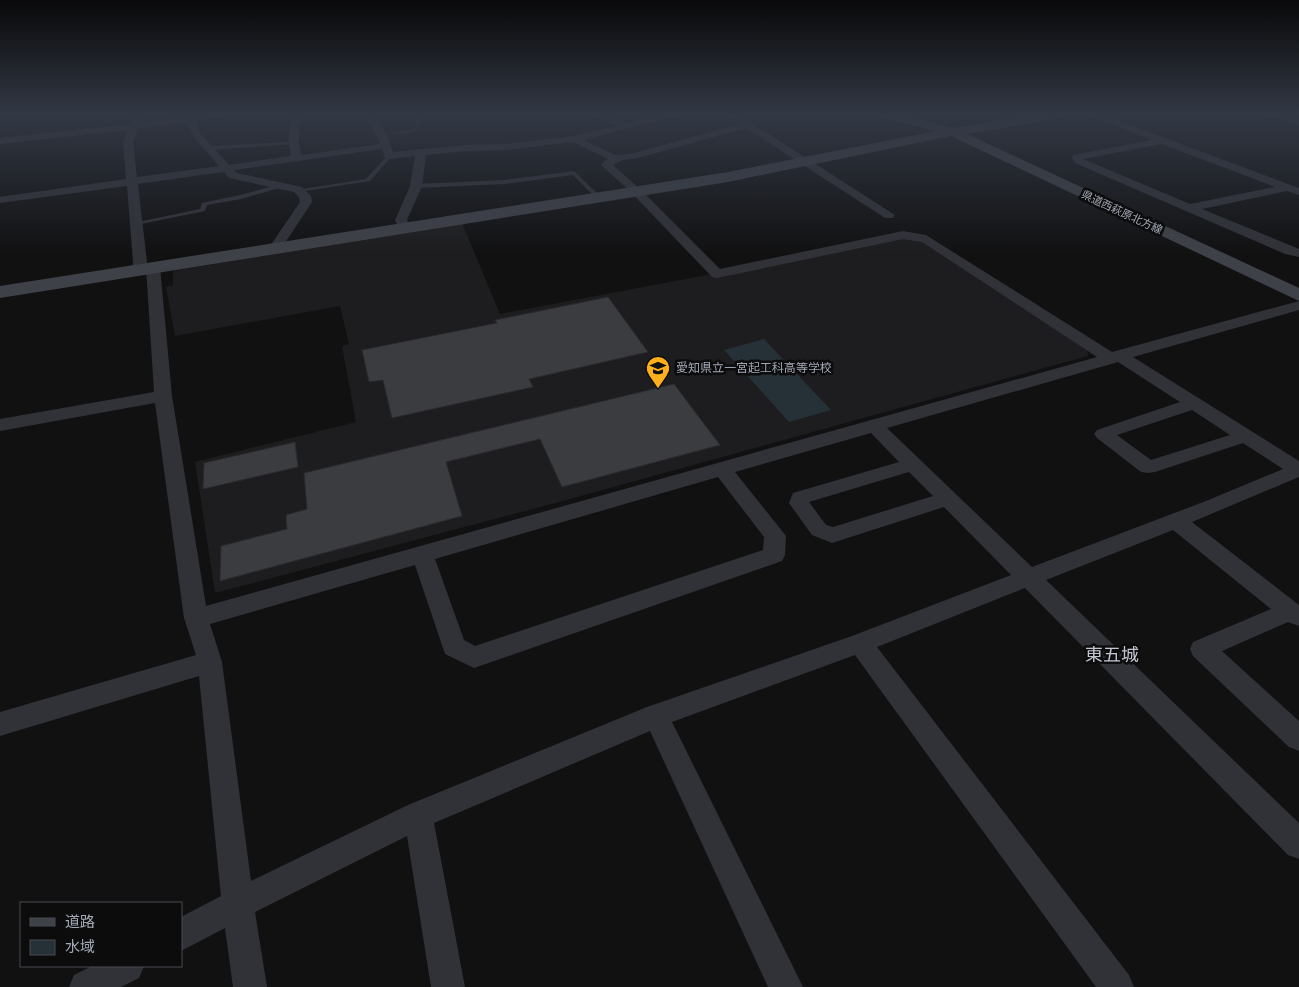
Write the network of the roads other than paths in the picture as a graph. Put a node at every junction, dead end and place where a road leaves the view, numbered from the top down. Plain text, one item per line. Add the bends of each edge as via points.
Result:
1 (129, 161) edge
2 (220, 161) edge
3 (276, 161) edge
4 (380, 161) edge
5 (420, 161) edge
6 (612, 161) edge
7 (810, 161) edge
8 (1014, 161) edge
9 (1079, 161) edge
10 (1215, 161) edge
11 (805, 162) junction
12 (227, 168) junction
13 (131, 182) junction
14 (281, 186) junction
15 (416, 186) junction
16 (1286, 188) junction
17 (299, 190) junction
18 (635, 191) junction
19 (1299, 192) edge
20 (598, 197) junction
21 (0, 200) edge
22 (1189, 208) junction
23 (889, 215) dead end
24 (136, 223) junction
25 (404, 228) junction
26 (274, 249) junction
27 (1299, 253) edge
28 (146, 269) junction
29 (0, 292) edge
30 (1299, 295) edge
31 (1299, 305) edge
32 (1114, 356) junction
33 (163, 396) junction
34 (1194, 403) junction
35 (0, 425) edge
36 (873, 425) junction
37 (1246, 436) junction
38 (913, 464) junction
39 (722, 469) junction
40 (1299, 470) edge
41 (948, 498) junction
42 (1176, 520) junction
43 (422, 554) junction
44 (1030, 578) junction
45 (1295, 614) edge
46 (196, 618) junction
47 (860, 643) junction
48 (210, 662) junction
49 (656, 716) junction
50 (0, 724) edge
51 (1299, 738) edge
52 (418, 815) junction
53 (1299, 844) edge
54 (238, 904) junction
55 (182, 935) edge
56 (125, 967) edge
57 (86, 987) edge
58 (250, 987) edge
59 (448, 987) edge
60 (786, 987) edge
61 (1117, 987) edge

1 - 13 street
2 - 12 street
3 - 12 street
4 - 17 lane via 368,180
5 - 15 street
6 - 18 street via 606,164
7 - 11 street
8 - 30 street, 県道西萩原北方線
9 - 22 street
10 - 16 street
11 - 18 street
11 - 23 street
12 - 13 street
12 - 14 street via 238,178
13 - 21 street
13 - 24 street
14 - 17 street
14 - 24 lane via 204,204 203,210
15 - 20 lane via 505,182 574,172
15 - 25 street via 401,220
16 - 19 street
16 - 22 street
17 - 26 street via 306,202
18 - 20 street
18 - 32 street via 717,274 904,235 926,239
20 - 25 street
22 - 27 street
24 - 28 street via 140,262
25 - 26 street
26 - 28 street
28 - 29 street
28 - 33 street
31 - 32 street
32 - 34 street
32 - 36 street
33 - 35 street
33 - 46 street
34 - 37 street
34 - 37 street via 1103,434 1148,467
36 - 38 street
36 - 39 street
37 - 40 street
38 - 41 street
38 - 41 street via 800,498 799,503 820,530 832,535
39 - 43 street
39 - 43 street via 775,536 774,555 474,657 454,647
40 - 42 street
41 - 44 street
42 - 44 street
42 - 45 street
43 - 46 street
44 - 47 street
44 - 53 street
45 - 51 street via 1202,649
46 - 48 street
47 - 49 street
47 - 61 street
48 - 50 street
48 - 54 street
49 - 52 street
49 - 60 street
52 - 54 street
52 - 59 street
54 - 55 street
54 - 58 street
56 - 57 street

